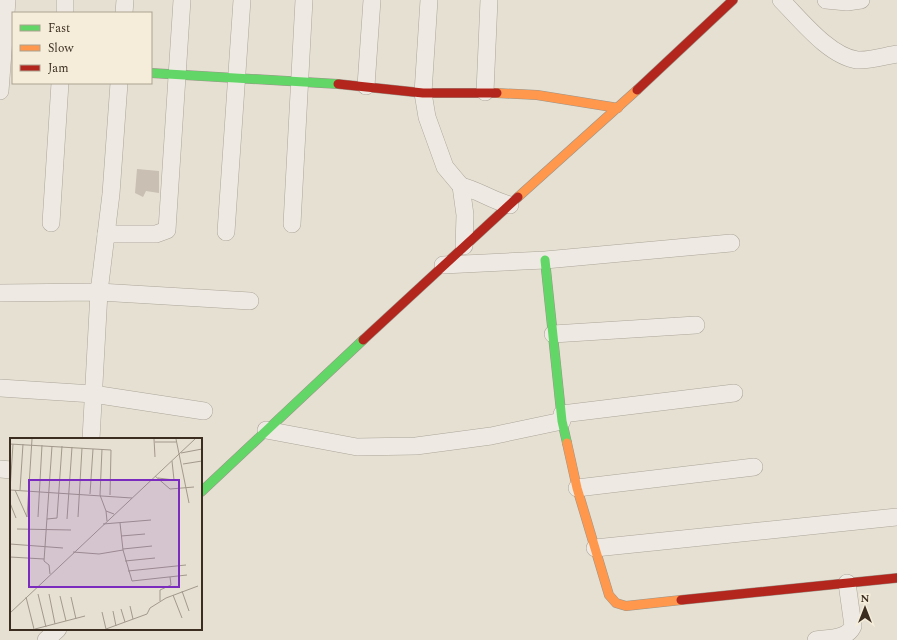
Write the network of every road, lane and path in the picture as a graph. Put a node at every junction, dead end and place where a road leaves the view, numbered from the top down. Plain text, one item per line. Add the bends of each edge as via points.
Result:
1 (7, 0) edge
2 (66, 0) edge
3 (125, 0) edge
4 (182, 0) edge
5 (242, 0) edge
6 (304, 0) edge
7 (372, 0) edge
8 (429, 0) edge
9 (489, 0) edge
10 (733, 0) edge
11 (781, 0) edge
12 (826, 0) edge
13 (861, 0) edge
14 (65, 12) edge
15 (124, 12) edge
16 (897, 54) edge
17 (5, 66) edge
18 (152, 73) edge
19 (177, 74) junction
20 (237, 79) junction
21 (299, 82) junction
22 (60, 84) edge
23 (119, 84) edge
24 (366, 86) junction
25 (0, 90) edge
26 (484, 92) junction
27 (423, 93) junction
28 (618, 108) junction
29 (461, 186) junction
30 (510, 204) junction
31 (51, 223) dead end
32 (292, 224) dead end
33 (226, 232) dead end
34 (106, 234) junction
35 (731, 243) dead end
36 (464, 246) junction
37 (545, 260) junction
38 (443, 265) junction
39 (99, 292) junction
40 (0, 293) edge
41 (250, 301) dead end
42 (696, 325) dead end
43 (553, 334) junction
44 (0, 388) edge
45 (734, 393) dead end
46 (93, 394) junction
47 (204, 411) dead end
48 (562, 418) junction
49 (266, 430) junction
50 (91, 438) edge
51 (754, 467) dead end
52 (0, 469) edge
53 (10, 470) edge
54 (577, 488) junction
55 (202, 491) edge
56 (897, 518) edge
57 (595, 548) junction
58 (897, 578) edge
59 (847, 583) junction
60 (57, 630) edge
61 (46, 640) edge
62 (816, 640) edge

1 - 17 street
2 - 14 street
3 - 15 street
4 - 19 street
5 - 20 street
6 - 21 street
7 - 24 street
8 - 27 street
9 - 26 street
10 - 28 street
11 - 16 street via 843,57 859,60
12 - 13 street
17 - 25 street
18 - 19 street
19 - 20 street
19 - 34 street via 167,230 156,234
20 - 21 street
20 - 33 street
21 - 24 street
21 - 32 street
22 - 31 street
23 - 34 street
24 - 27 street
26 - 27 street
26 - 28 street via 537,95
27 - 29 street via 427,117 445,167
28 - 30 street
29 - 30 street
29 - 36 street via 465,216
30 - 36 street
34 - 39 street
35 - 37 street
36 - 38 street
37 - 38 street
37 - 43 street
38 - 49 street
39 - 40 street
39 - 41 street
39 - 46 street
42 - 43 street
43 - 48 street
44 - 46 street
45 - 48 street
46 - 47 street
46 - 50 street
48 - 49 street via 491,436 416,446 357,447
48 - 54 street
49 - 55 street
51 - 54 street
52 - 53 street
54 - 57 street
56 - 57 street
57 - 59 street via 609,595 616,603 626,606
58 - 59 street
59 - 62 street via 853,626 851,632
60 - 61 street

